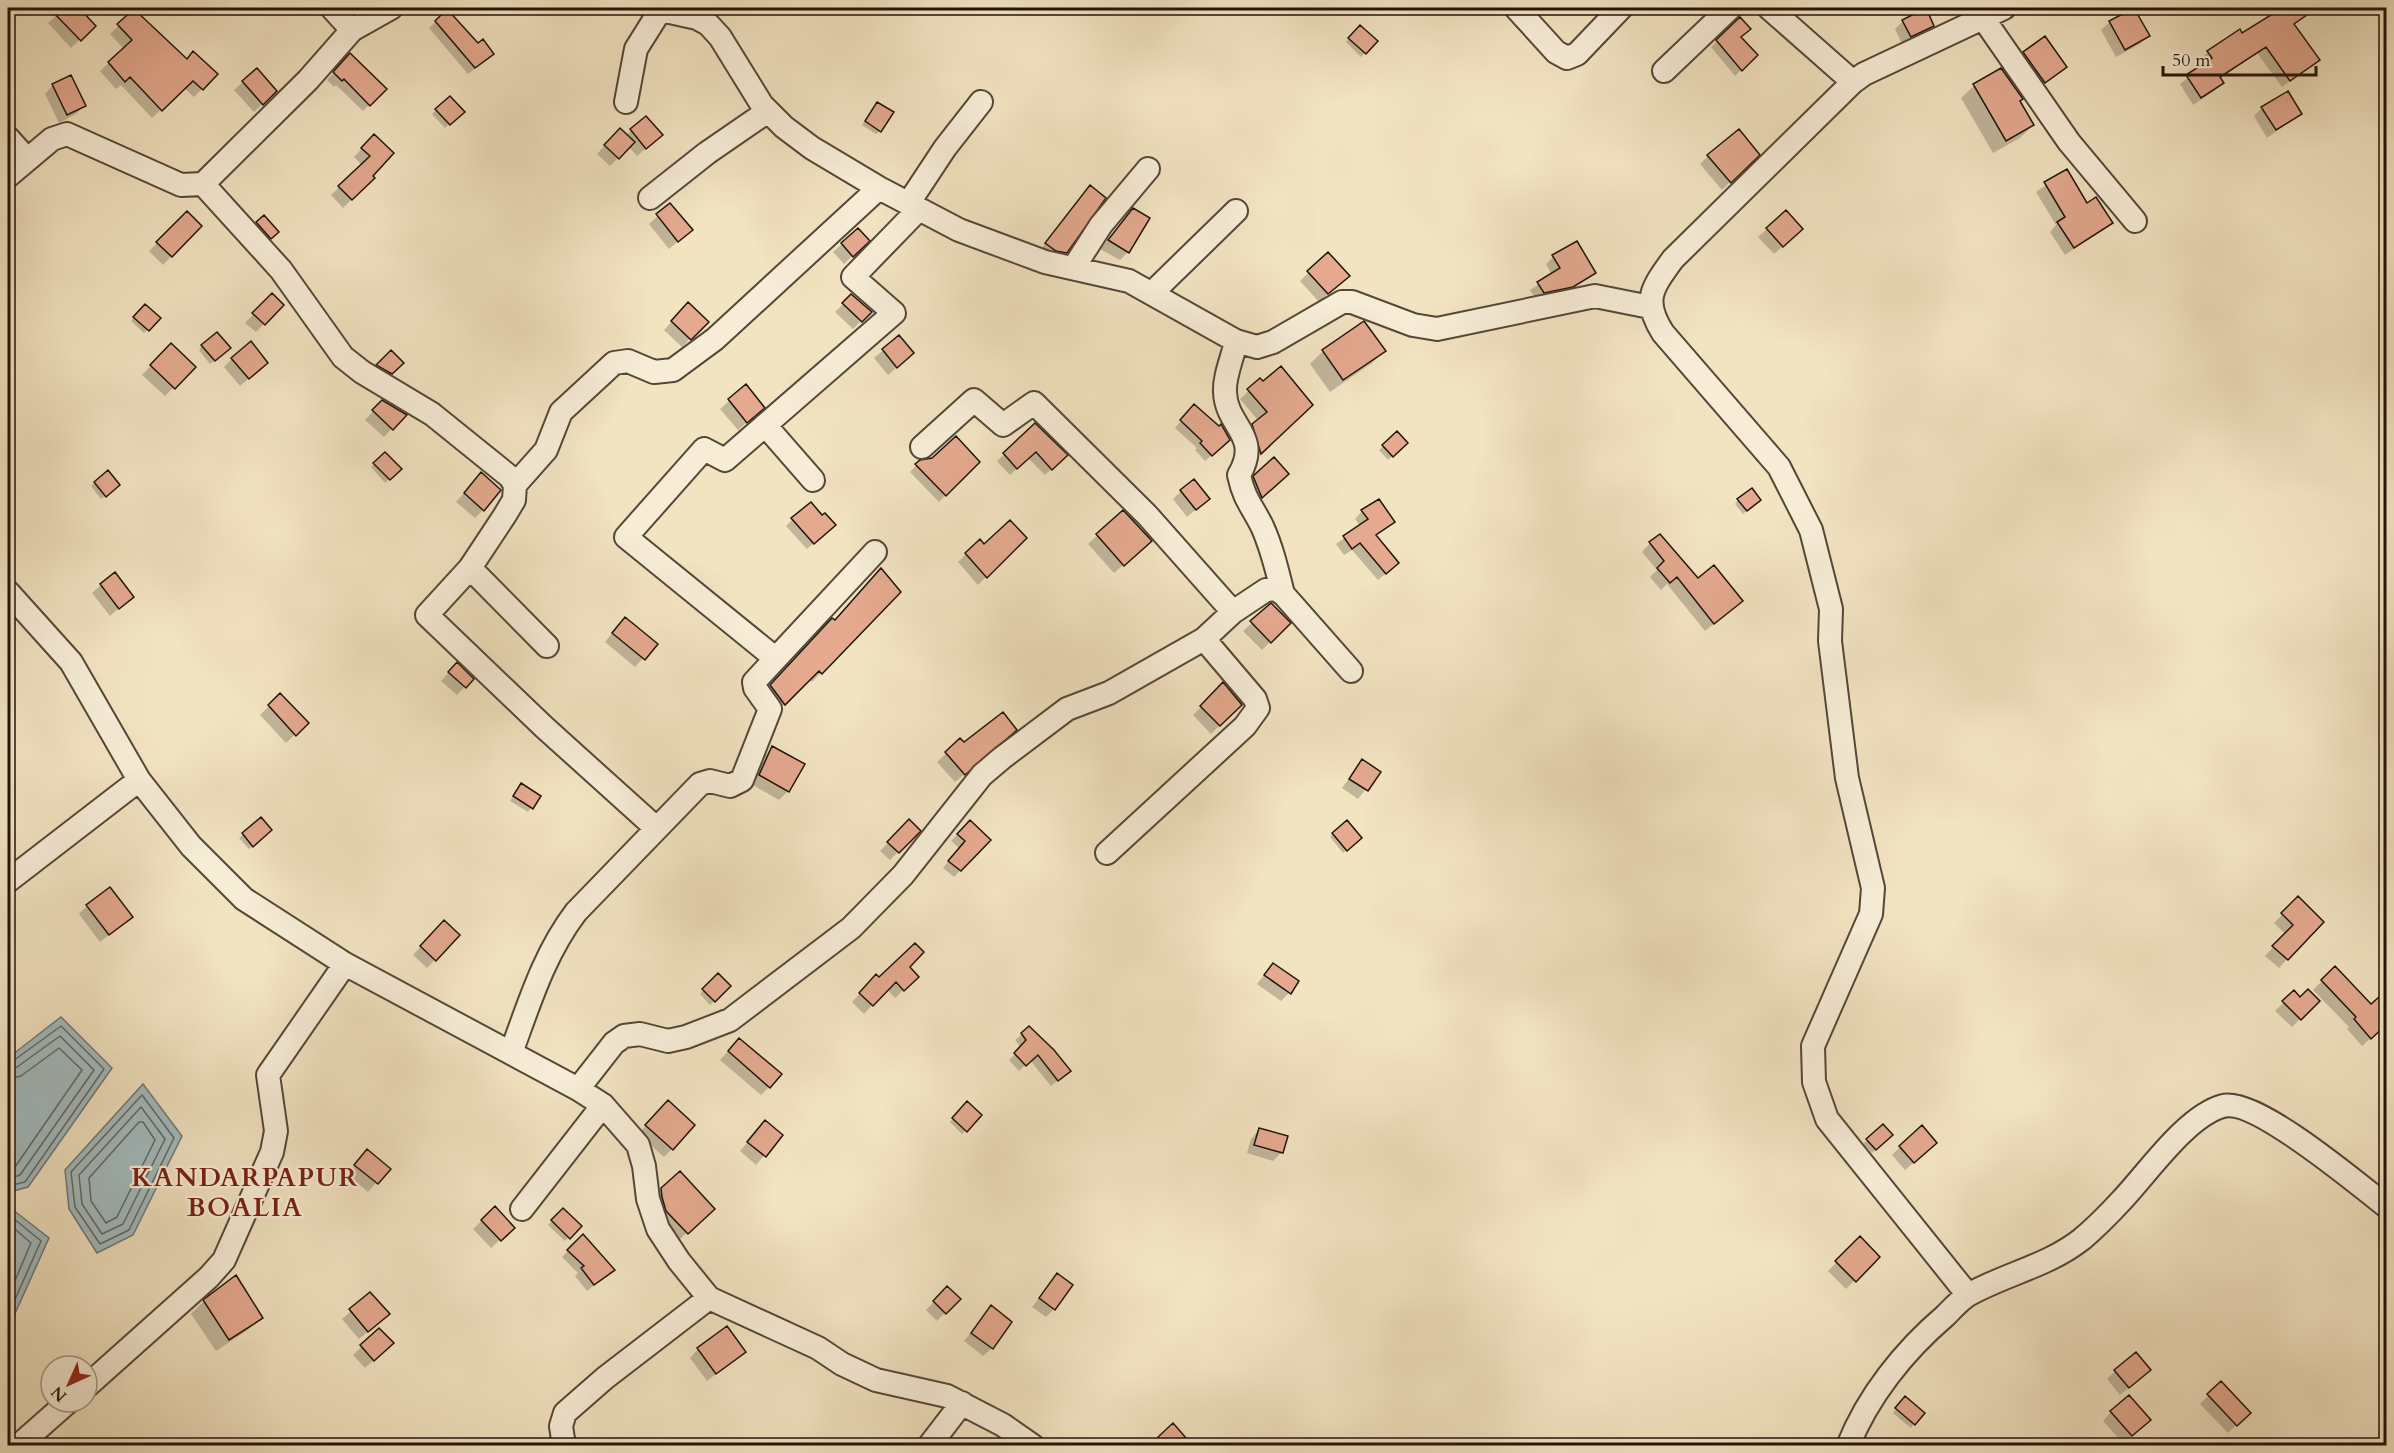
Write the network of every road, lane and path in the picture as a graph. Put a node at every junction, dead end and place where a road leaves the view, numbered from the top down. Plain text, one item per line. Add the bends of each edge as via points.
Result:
1 (332, 8) edge
2 (391, 8) edge
3 (656, 8) edge
4 (1516, 8) edge
5 (1621, 8) edge
6 (1730, 8) edge
7 (1770, 8) edge
8 (2004, 8) edge
9 (702, 13) edge
10 (1983, 18) junction
11 (352, 30) junction
12 (1664, 71) dead end
13 (1853, 82) junction
14 (626, 102) dead end
15 (981, 102) dead end
16 (768, 111) junction
17 (8, 138) edge
18 (26, 158) junction
19 (1148, 169) dead end
20 (8, 176) edge
21 (203, 184) junction
22 (879, 188) junction
23 (650, 198) dead end
24 (913, 207) junction
25 (1236, 211) dead end
26 (2135, 220) dead end
27 (1074, 267) junction
28 (1153, 292) junction
29 (1650, 307) junction
30 (1236, 341) junction
31 (765, 425) junction
32 (922, 447) dead end
33 (813, 480) dead end
34 (515, 484) junction
35 (875, 552) dead end
36 (470, 568) junction
37 (8, 592) edge
38 (1283, 594) junction
39 (1233, 612) junction
40 (1204, 639) junction
41 (547, 646) dead end
42 (775, 658) junction
43 (1351, 671) dead end
44 (139, 780) junction
45 (656, 828) junction
46 (1107, 853) dead end
47 (8, 881) edge
48 (345, 964) junction
49 (511, 1053) junction
50 (578, 1089) junction
51 (603, 1105) junction
52 (2386, 1206) edge
53 (522, 1209) dead end
54 (1968, 1295) junction
55 (709, 1298) junction
56 (99, 1375) edge
57 (962, 1403) junction
58 (54, 1414) edge
59 (18, 1446) edge
60 (564, 1446) edge
61 (929, 1446) edge
62 (1033, 1446) edge
63 (1848, 1446) edge

1 - 11 street
2 - 11 street
3 - 9 street
3 - 14 street via 636,49
4 - 5 street via 1556,52 1567,58 1577,54
6 - 12 street
7 - 13 street
8 - 10 street
9 - 16 street
10 - 13 street
10 - 26 street via 2069,142
11 - 21 street via 308,80
13 - 29 street via 1673,259 1655,283
15 - 24 street via 945,148
16 - 22 street via 812,148
16 - 23 street
17 - 18 street
18 - 20 street
18 - 21 street via 52,139 67,134 181,185
19 - 27 street via 1101,225
21 - 34 street via 281,270 343,357 432,414 502,468
22 - 24 street
22 - 34 street via 715,339 673,370 654,372 628,361 614,363 561,412 546,450
24 - 27 street via 992,243 1045,262
24 - 31 street via 854,277 894,313
25 - 28 street
27 - 28 street via 1129,281
28 - 30 street
29 - 30 street via 1595,296 1437,329 1413,326 1352,302 1342,302 1273,342 1257,347
29 - 54 street via 1663,333 1779,467 1811,531 1831,609 1830,641 1847,778 1873,888 1871,914 1813,1046 1814,1082 1827,1119
30 - 38 street via 1225,392 1246,440 1247,461 1239,475 1244,497 1274,554
31 - 33 street
31 - 42 street via 725,460 704,449 626,537
32 - 39 street via 974,400 1003,426 1034,403 1147,515
34 - 36 street via 514,500
35 - 42 street
36 - 41 street
36 - 45 street via 427,615
37 - 44 street via 71,662
38 - 39 street via 1266,590
38 - 43 street
39 - 40 street
40 - 46 street via 1255,699 1258,708 1245,726
40 - 50 street via 1108,693 1067,709 1002,758 982,775 903,875 851,928 730,1020 668,1041 640,1034 624,1036
42 - 45 street via 754,682 754,688 770,709 742,780 730,786 704,781
44 - 47 street
44 - 48 street via 191,846 231,888 268,917
45 - 49 street via 559,934
48 - 49 street
48 - 56 street via 268,1075 276,1131 272,1152 224,1260
49 - 50 street
50 - 51 street
51 - 53 street
51 - 55 street via 638,1145 658,1229
52 - 54 street via 2305,1143 2247,1109 2224,1105 2167,1146 2121,1202 2081,1240 2039,1265
54 - 63 street via 1896,1365 1857,1423
55 - 57 street via 818,1348 876,1380
55 - 60 street via 566,1413 561,1426
57 - 61 street
57 - 62 street
58 - 59 street

